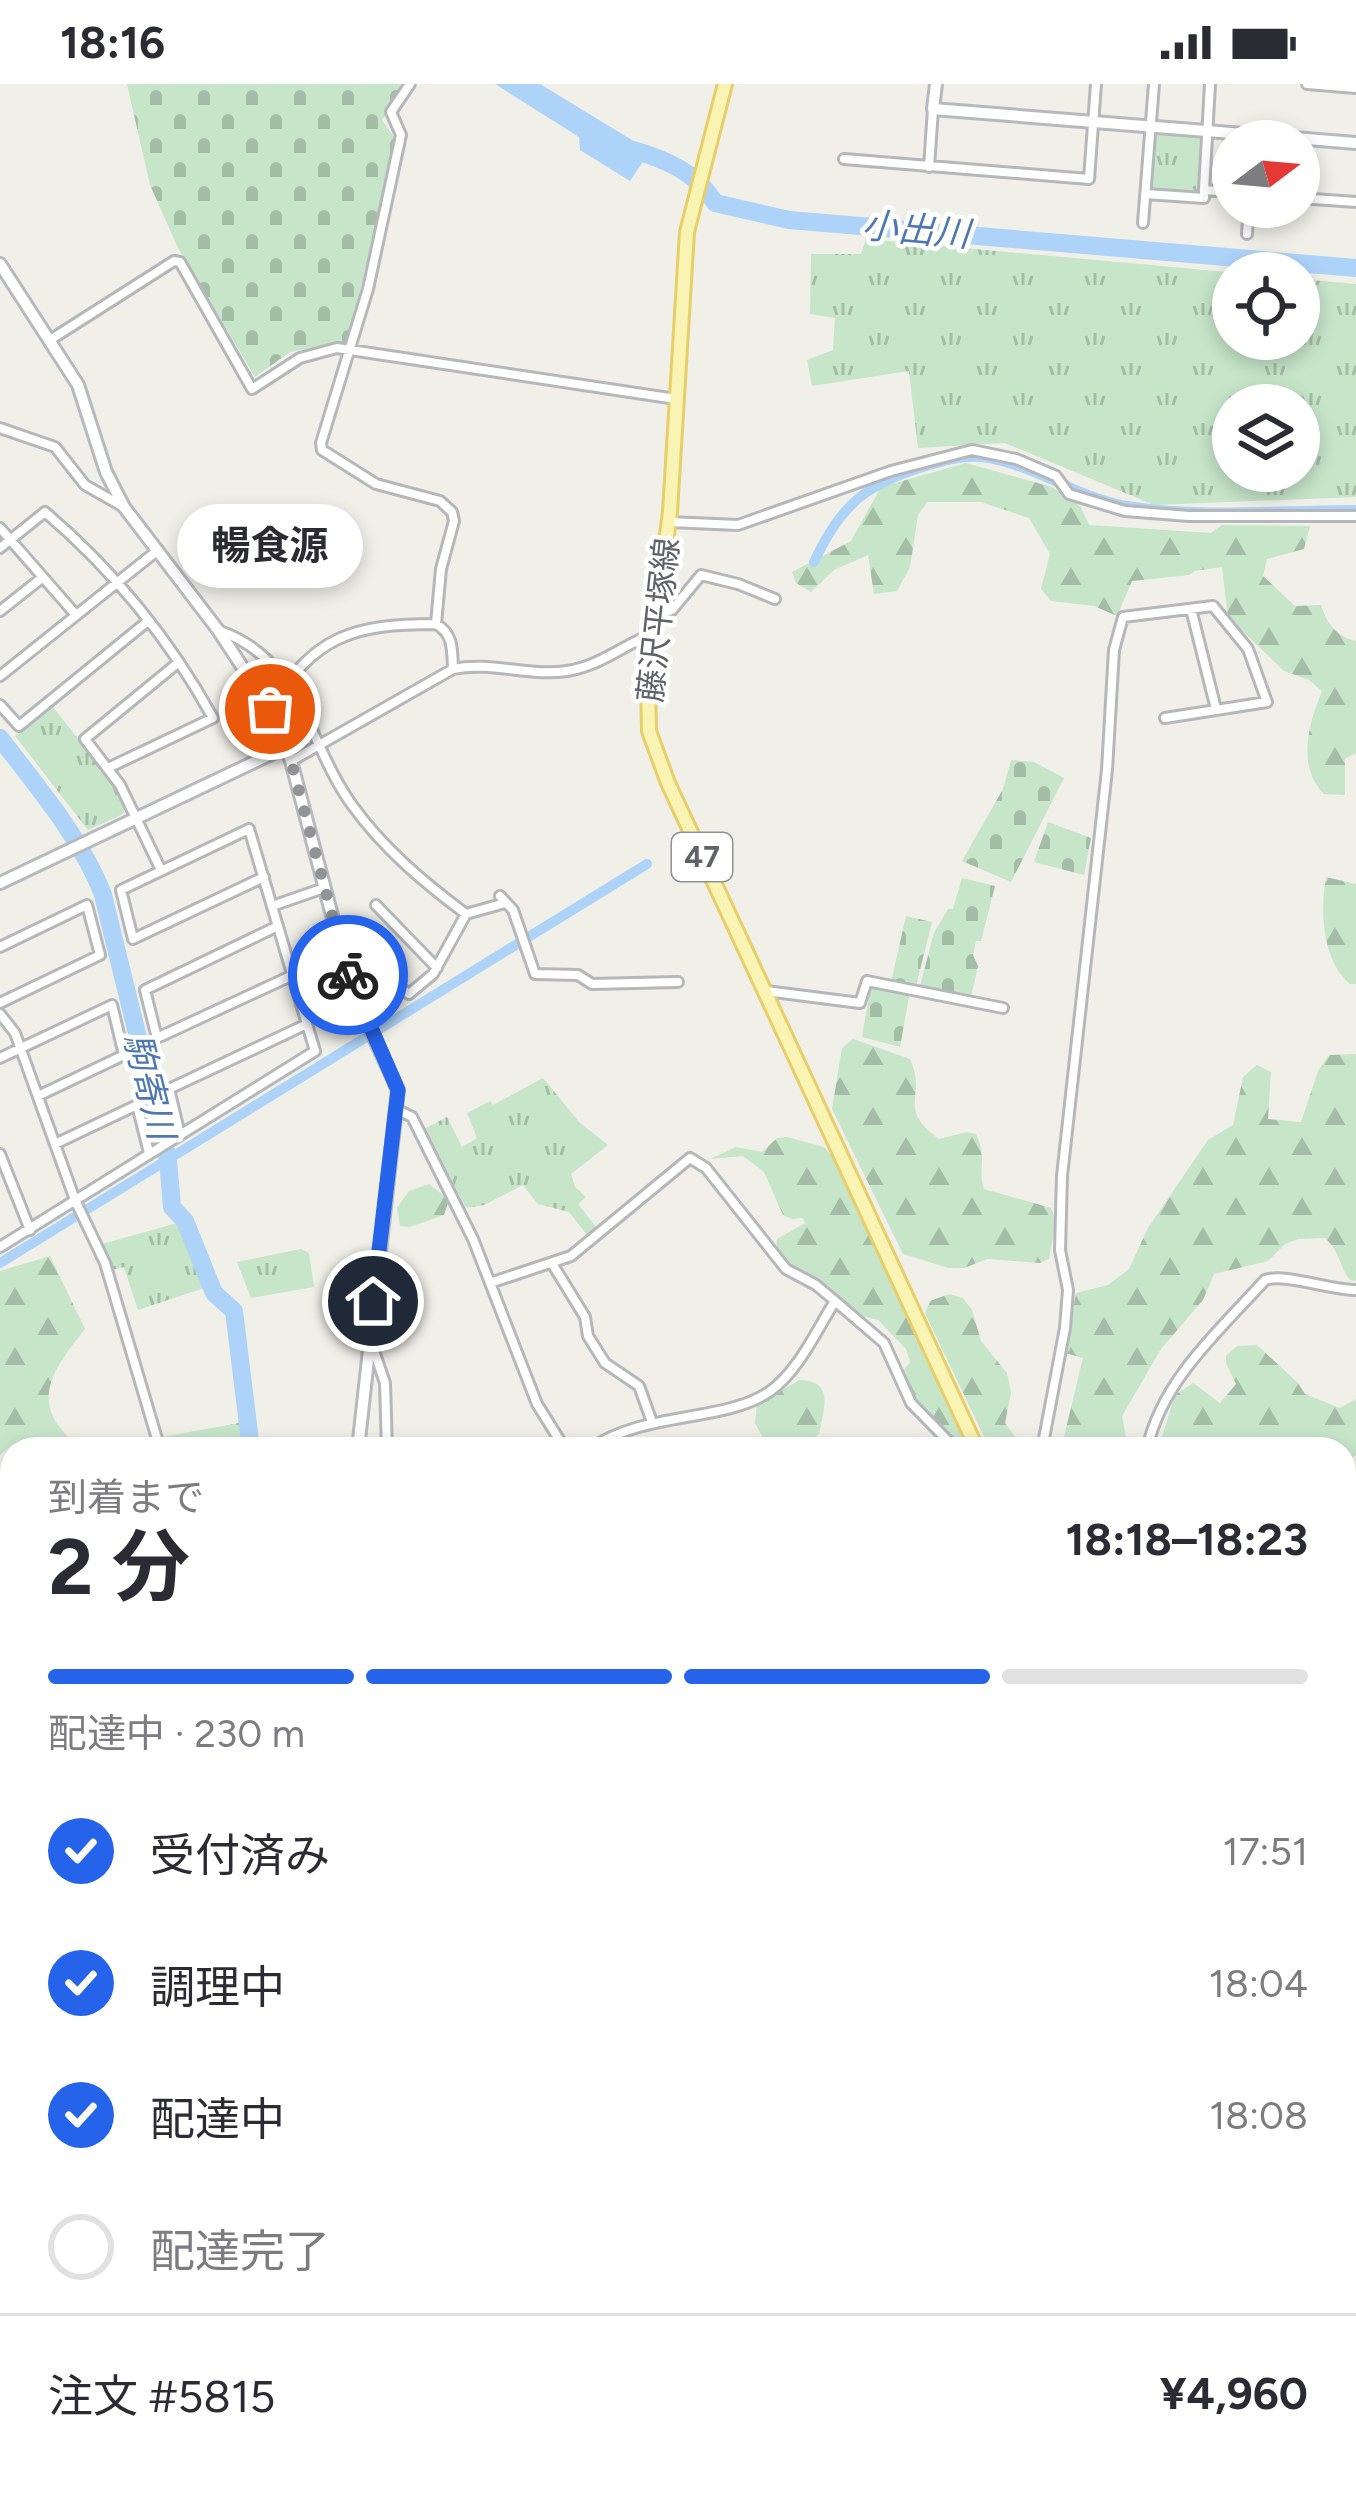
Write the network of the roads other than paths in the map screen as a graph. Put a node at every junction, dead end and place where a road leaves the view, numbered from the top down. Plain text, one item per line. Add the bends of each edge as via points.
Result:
1 (410, 84) edge
2 (725, 84) edge
3 (936, 84) edge
4 (1096, 84) edge
5 (1154, 84) edge
6 (1210, 84) edge
7 (1306, 84) edge
8 (1316, 84) edge
9 (1356, 88) edge
10 (933, 109) junction
11 (1093, 122) junction
12 (1150, 126) junction
13 (1208, 131) junction
14 (1356, 142) edge
15 (844, 159) dead end
16 (929, 167) junction
17 (1204, 190) junction
18 (1212, 191) edge
19 (1145, 194) junction
20 (1320, 199) edge
21 (1356, 202) edge
22 (1143, 224) dead end
23 (1247, 228) edge
24 (1247, 234) dead end
25 (0, 264) edge
26 (50, 340) junction
27 (351, 349) junction
28 (677, 400) junction
29 (0, 428) edge
30 (124, 506) junction
31 (1356, 516) edge
32 (669, 522) junction
33 (0, 528) edge
34 (10, 539) junction
35 (0, 548) edge
36 (158, 550) junction
37 (43, 577) junction
38 (117, 582) junction
39 (775, 599) dead end
40 (1191, 609) junction
41 (0, 611) edge
42 (658, 614) junction
43 (76, 615) junction
44 (148, 621) junction
45 (436, 624) junction
46 (218, 630) junction
47 (656, 632) junction
48 (180, 662) junction
49 (453, 669) junction
50 (0, 676) edge
51 (286, 682) junction
52 (0, 705) edge
53 (270, 709) junction
54 (1216, 709) junction
55 (1165, 718) dead end
56 (320, 744) junction
57 (286, 747) junction
58 (291, 761) junction
59 (108, 768) junction
60 (136, 819) junction
61 (160, 870) junction
62 (264, 878) junction
63 (0, 883) edge
64 (324, 888) junction
65 (376, 905) dead end
66 (272, 906) junction
67 (466, 914) junction
68 (278, 926) junction
69 (339, 944) junction
70 (0, 947) edge
71 (436, 968) junction
72 (293, 975) junction
73 (678, 982) dead end
74 (765, 992) junction
75 (0, 1003) edge
76 (1003, 1008) dead end
77 (0, 1014) edge
78 (308, 1024) junction
79 (21, 1048) junction
80 (0, 1058) edge
81 (38, 1096) junction
82 (397, 1109) junction
83 (176, 1137) junction
84 (55, 1144) junction
85 (153, 1151) junction
86 (0, 1155) edge
87 (75, 1200) junction
88 (30, 1230) junction
89 (0, 1247) edge
90 (553, 1265) junction
91 (490, 1283) junction
92 (1356, 1290) edge
93 (835, 1301) junction
94 (369, 1337) junction
95 (652, 1422) junction
96 (156, 1437) edge
97 (359, 1437) edge
98 (387, 1437) edge
99 (558, 1437) edge
100 (608, 1437) edge
101 (944, 1437) edge
102 (971, 1437) edge
103 (1044, 1437) edge
104 (1151, 1437) edge

1 - 27 street via 391,112 401,135
2 - 28 main road, 藤沢平塚線 / 47 via 690,217
3 - 10 street
4 - 11 street
5 - 12 street
6 - 13 street
7 - 8 street
8 - 9 street
10 - 11 street
10 - 16 street
11 - 12 street
11 - 16 street via 1089,179
12 - 13 street
12 - 19 street
13 - 14 street
13 - 17 street
15 - 16 street
17 - 18 street
17 - 19 street via 1204,198
19 - 22 street
20 - 21 street
23 - 24 street
25 - 26 street
26 - 27 street via 174,261 252,389 310,354
26 - 30 street via 78,385
27 - 28 street
27 - 45 street via 322,450 376,484 440,501 452,512
28 - 32 main road, 藤沢平塚線 / 47
29 - 30 street via 55,447 85,485
30 - 36 street
31 - 32 street via 1153,515 1094,503 1016,459 972,450 731,527
32 - 42 main road, 藤沢平塚線 / 47
33 - 34 street
34 - 35 street
34 - 37 street
34 - 38 street via 45,512
36 - 38 street
36 - 46 street
37 - 41 street
37 - 43 street
38 - 43 street
38 - 44 street
39 - 42 street via 701,575 672,610
40 - 54 street
40 - 54 street via 1213,606 1248,649 1267,702
40 - 103 street via 1123,616 1114,650 1062,1175 1065,1328
42 - 47 main road, 藤沢平塚線 / 47
43 - 50 street
44 - 48 street
44 - 52 street via 19,726
45 - 49 street via 452,641
45 - 51 street via 389,624 332,639
46 - 51 street
46 - 53 street
47 - 49 street via 566,671
47 - 74 main road, 藤沢平塚線 / 47 via 646,710 655,752
48 - 59 street via 85,739
48 - 59 street via 213,718
49 - 56 street
51 - 53 street
51 - 56 street
53 - 57 street
54 - 55 street
56 - 58 street
56 - 67 street via 363,819 408,870
57 - 58 street
57 - 60 street
58 - 64 street
59 - 60 street
60 - 61 street
60 - 63 street
61 - 62 street via 249,829
61 - 62 street via 121,890 133,939
62 - 66 street
64 - 66 street
64 - 69 street
65 - 71 street
66 - 68 street
67 - 71 street
67 - 73 street via 503,900 536,974 578,974 592,984
68 - 72 street
68 - 72 street via 145,990 157,1038
69 - 71 street via 409,994
69 - 82 street via 398,1090
70 - 75 street via 87,905 100,956
72 - 78 street
74 - 76 street via 860,1003 867,981
74 - 102 main road, 藤沢平塚線 / 47
77 - 79 street
78 - 83 street via 316,1051
78 - 83 street via 169,1089
79 - 80 street
79 - 81 street
79 - 81 street via 112,1005 124,1054
81 - 84 street
82 - 91 street via 412,1118
82 - 94 street
83 - 85 street
84 - 85 street via 137,1105
84 - 87 street
85 - 87 street
86 - 88 street
87 - 88 street
87 - 96 street via 110,1279
88 - 89 street
90 - 91 street
90 - 93 street via 690,1158 786,1269
90 - 95 street via 605,1363 639,1386
91 - 99 street
92 - 104 street via 1265,1280 1173,1387
93 - 95 street via 770,1392
93 - 101 street via 884,1343 911,1403
94 - 97 street
94 - 98 street via 385,1383
95 - 100 street

